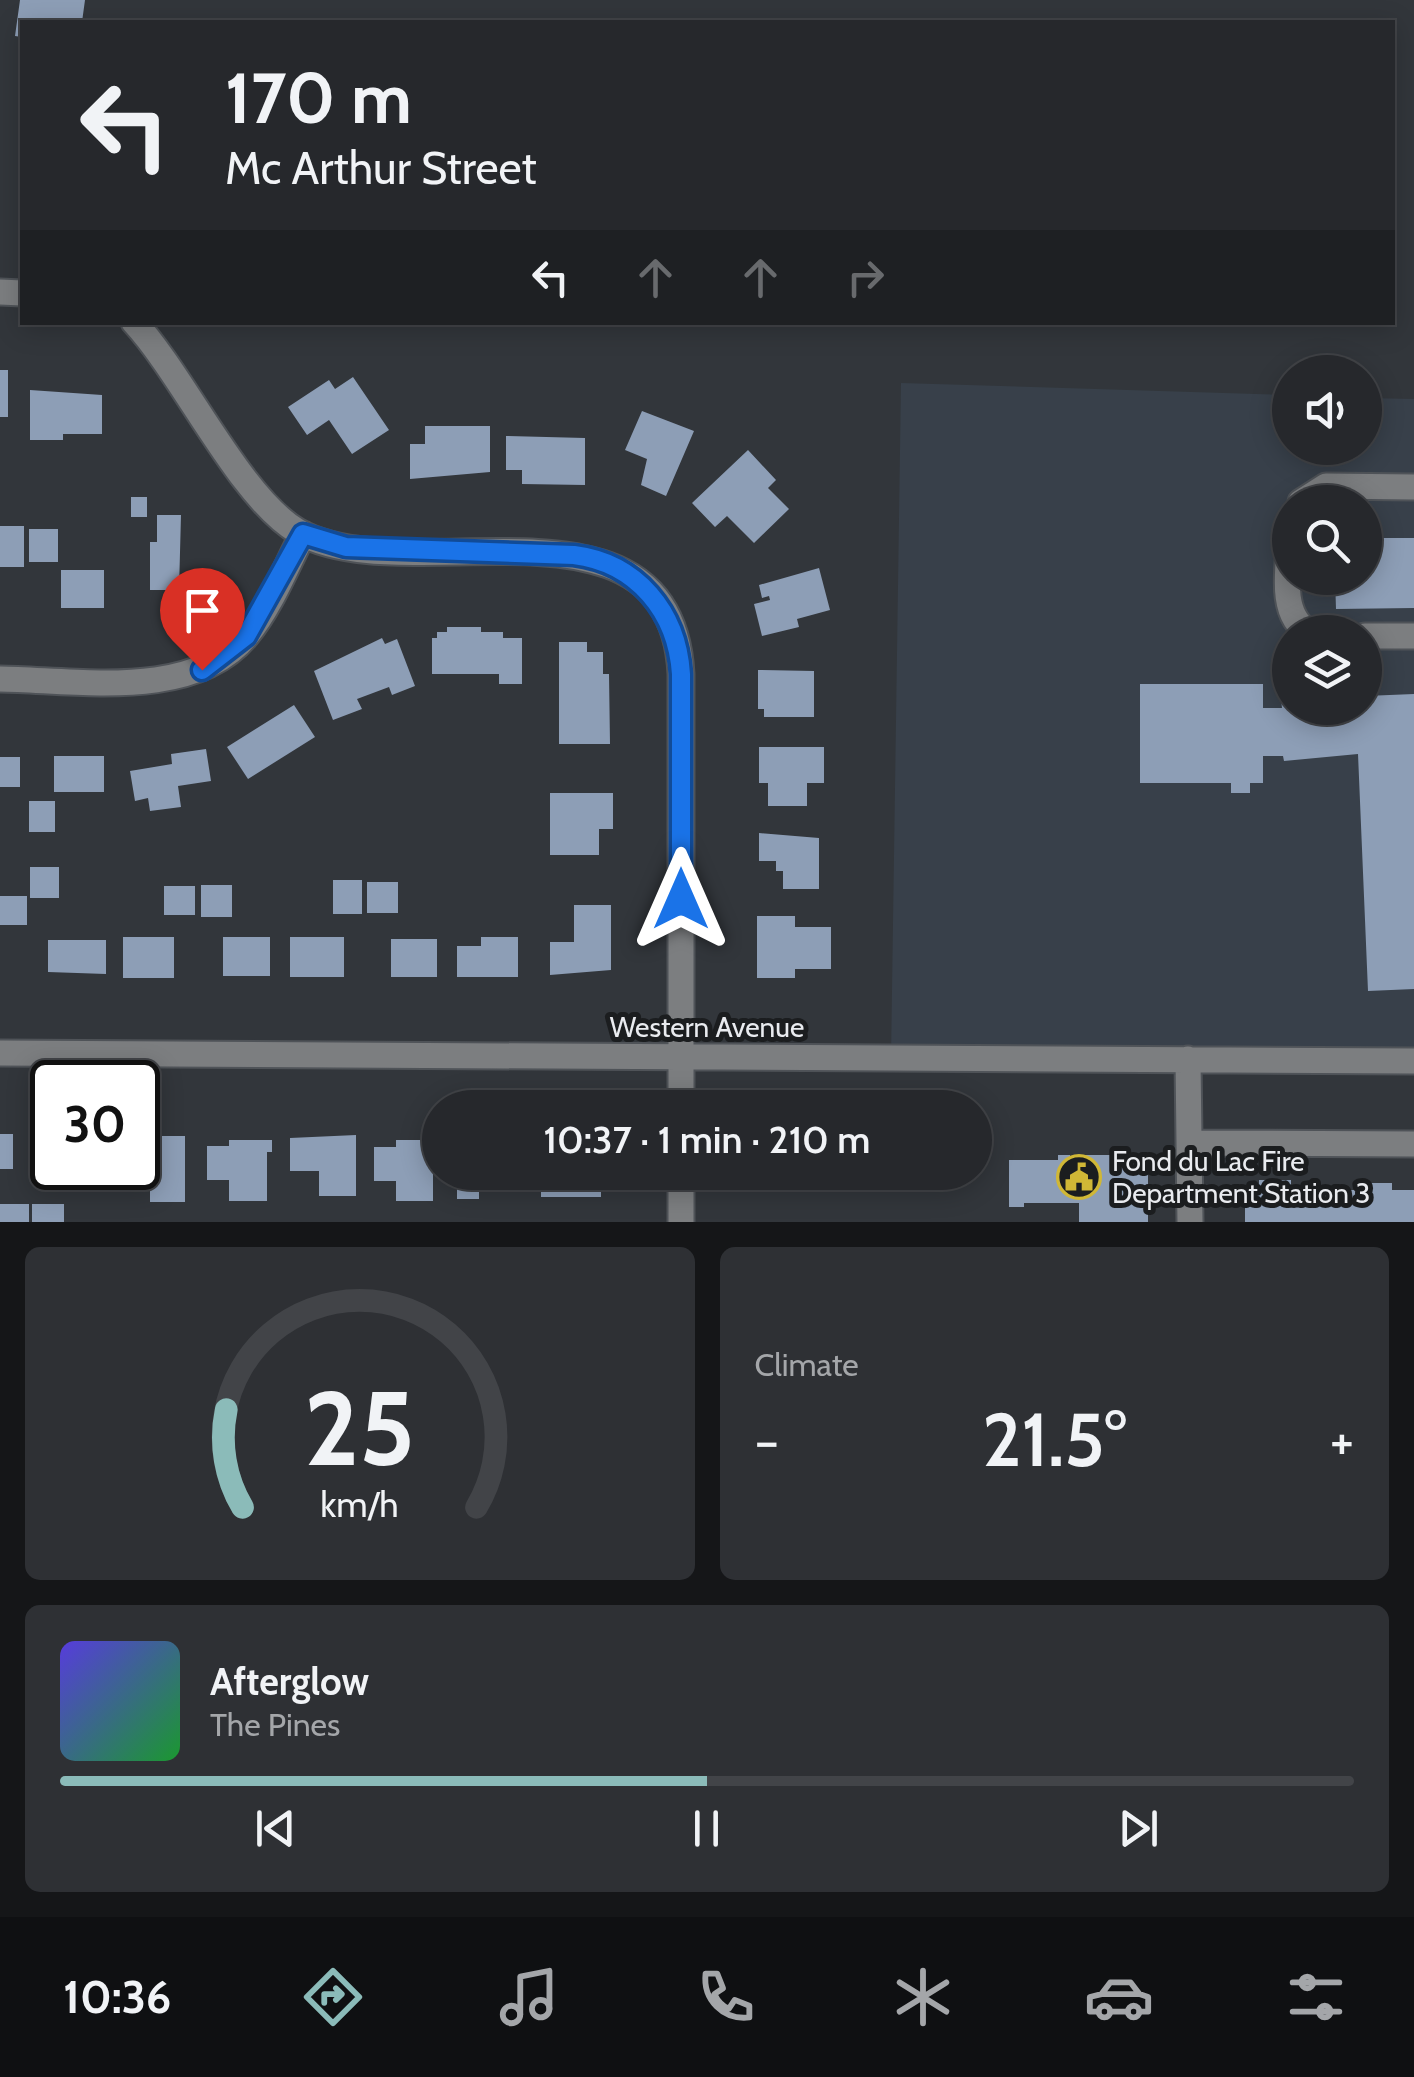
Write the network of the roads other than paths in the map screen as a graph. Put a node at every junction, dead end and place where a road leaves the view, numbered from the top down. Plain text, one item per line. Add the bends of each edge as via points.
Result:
1 (136, 325) edge
2 (1382, 487) edge
3 (1414, 487) edge
4 (303, 534) junction
5 (1382, 636) edge
6 (1414, 636) edge
7 (0, 679) edge
8 (0, 1053) edge
9 (680, 1056) junction
10 (1188, 1059) junction
11 (1414, 1060) edge
12 (680, 1090) edge
13 (1189, 1142) junction
14 (1414, 1144) edge
15 (680, 1190) edge
16 (680, 1222) edge
17 (1190, 1222) edge

1 - 4 street via 266,504
2 - 3 street
4 - 7 street via 246,636 202,670 160,680
4 - 9 street via 346,547 581,556 622,570 658,604 677,643 681,674
5 - 6 street
8 - 9 street, Western Avenue
9 - 10 street, Western Avenue
9 - 12 street
10 - 11 street, Western Avenue
10 - 13 street
13 - 14 street
13 - 17 street
15 - 16 street

